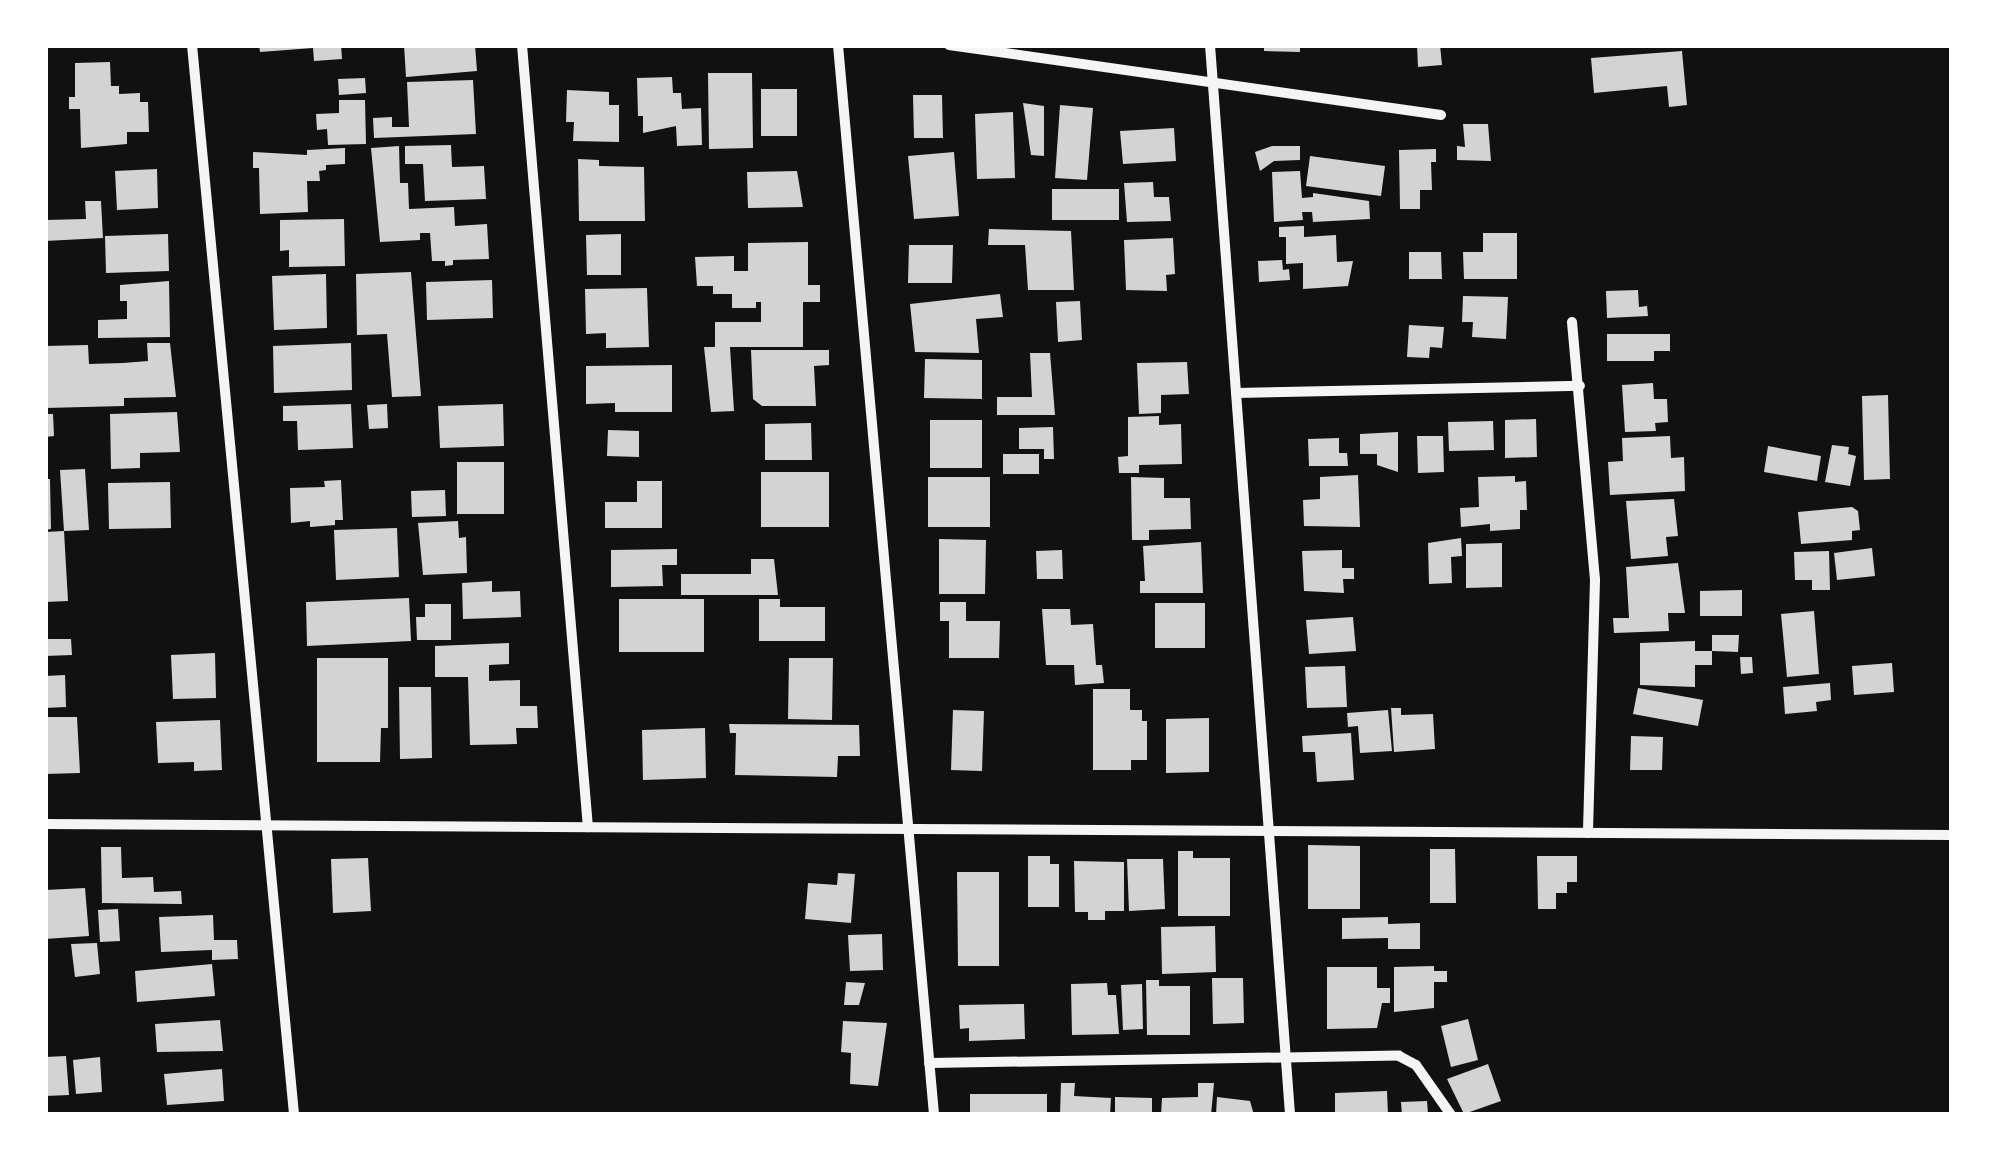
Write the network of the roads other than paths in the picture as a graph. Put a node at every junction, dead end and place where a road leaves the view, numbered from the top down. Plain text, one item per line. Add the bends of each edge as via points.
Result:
1 (192, 45) edge
2 (522, 45) edge
3 (838, 45) edge
4 (948, 45) edge
5 (1210, 45) edge
6 (1213, 84) junction
7 (1441, 115) dead end
8 (1572, 322) dead end
9 (1580, 386) junction
10 (1236, 392) junction
11 (45, 824) edge
12 (266, 825) junction
13 (588, 827) junction
14 (908, 829) junction
15 (1269, 831) junction
16 (1588, 833) junction
17 (1952, 835) edge
18 (1286, 1056) junction
19 (929, 1063) junction
20 (294, 1115) edge
21 (934, 1115) edge
22 (1290, 1115) edge
23 (1451, 1115) edge

1 - 12 street
2 - 13 street
3 - 14 street
4 - 6 street
5 - 6 street
6 - 7 street
6 - 10 street
8 - 9 street
9 - 10 street
9 - 16 street via 1595,580
10 - 15 street
11 - 12 street
12 - 13 street
12 - 20 street
13 - 14 street
14 - 15 street
14 - 19 street
15 - 16 street
15 - 18 street
16 - 17 street
18 - 19 street
18 - 22 street
18 - 23 street via 1399,1056 1416,1066
19 - 21 street

